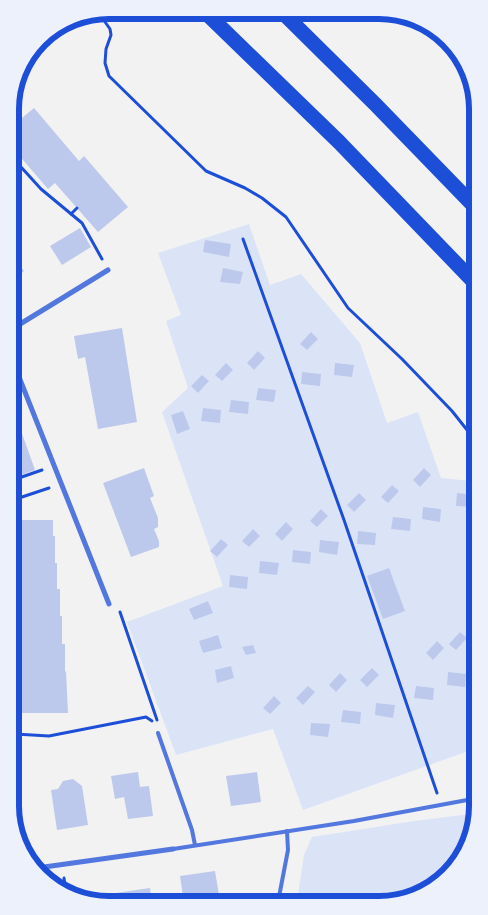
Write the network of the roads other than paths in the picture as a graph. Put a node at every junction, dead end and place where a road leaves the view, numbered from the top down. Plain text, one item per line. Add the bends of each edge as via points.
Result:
1 (212, 19) edge
2 (289, 19) edge
3 (469, 201) edge
4 (108, 270) road end
5 (469, 277) edge
6 (19, 325) edge
7 (19, 377) edge
8 (109, 604) road end
9 (158, 733) road end
10 (469, 800) edge
11 (287, 831) junction
12 (195, 845) junction
13 (173, 848) joint
14 (43, 867) edge
15 (279, 896) edge

1 - 5 highway via 339,142
2 - 3 highway
4 - 6 street
7 - 8 street
9 - 12 lane
10 - 11 lane
11 - 12 lane
11 - 15 lane via 288,850
12 - 13 lane
13 - 14 street

